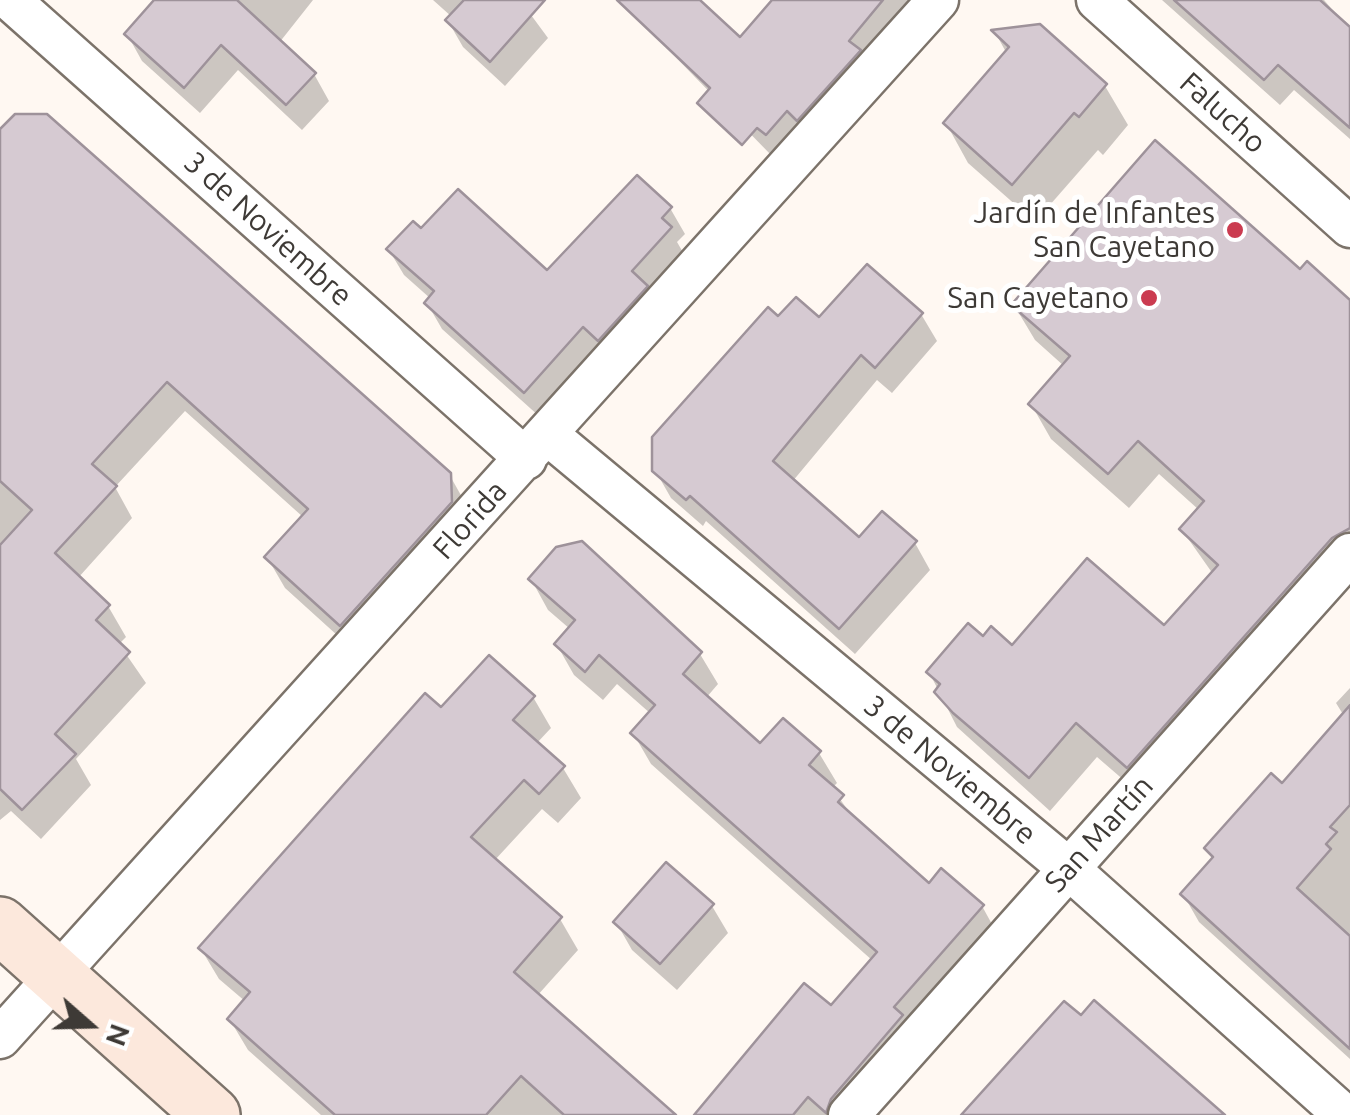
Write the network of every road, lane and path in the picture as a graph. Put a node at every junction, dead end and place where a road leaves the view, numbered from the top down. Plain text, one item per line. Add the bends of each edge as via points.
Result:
1 (11, 0) edge
2 (938, 0) edge
3 (1097, 0) edge
4 (0, 12) edge
5 (1350, 226) edge
6 (537, 447) junction
7 (1350, 554) edge
8 (1068, 868) junction
9 (0, 925) edge
10 (56, 975) junction
11 (0, 1038) edge
12 (212, 1115) edge
13 (849, 1115) edge
14 (1344, 1115) edge

1 - 4 street
1 - 6 street, 3 de Noviembre
2 - 6 street, Florida
3 - 5 street, Falucho
6 - 8 street, 3 de Noviembre
6 - 10 street, Florida
7 - 8 street, San Martín
8 - 13 street, San Martín
8 - 14 street, 3 de Noviembre
9 - 10 main road
10 - 11 street, Florida
10 - 12 main road

